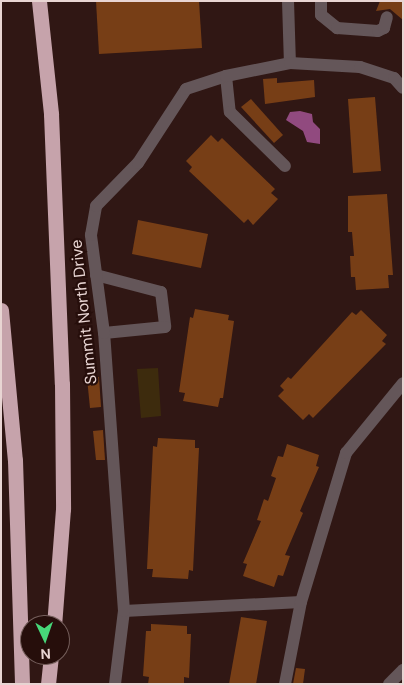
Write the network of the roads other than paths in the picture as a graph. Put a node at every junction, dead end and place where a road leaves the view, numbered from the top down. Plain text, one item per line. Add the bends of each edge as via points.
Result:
1 (39, 1) edge
2 (288, 1) edge
3 (321, 1) edge
4 (387, 18) dead end
5 (290, 63) junction
6 (226, 76) junction
7 (403, 88) edge
8 (285, 166) dead end
9 (96, 274) junction
10 (1, 310) edge
11 (104, 333) junction
12 (403, 383) edge
13 (301, 602) junction
14 (124, 611) junction
15 (55, 615) edge
16 (50, 665) edge
17 (403, 670) edge
18 (22, 684) edge
19 (48, 684) edge
20 (115, 684) edge
21 (285, 684) edge
22 (389, 684) edge

1 - 15 highway via 51,114 62,384 63,509
2 - 5 street
3 - 4 street via 321,15 337,28 378,31 384,28
5 - 6 street, Summit North Drive
5 - 7 street, Summit North Drive via 360,67 394,78
6 - 8 street via 230,112
6 - 9 street, Summit North Drive via 186,89 138,163 96,206 91,235
9 - 11 street, Summit North Drive
9 - 11 street via 161,292 165,327
10 - 18 highway via 15,460
11 - 14 street, Summit North Drive
12 - 13 street via 346,453
13 - 14 street
13 - 21 street
14 - 20 street, Summit North Drive
16 - 19 highway
17 - 22 street

